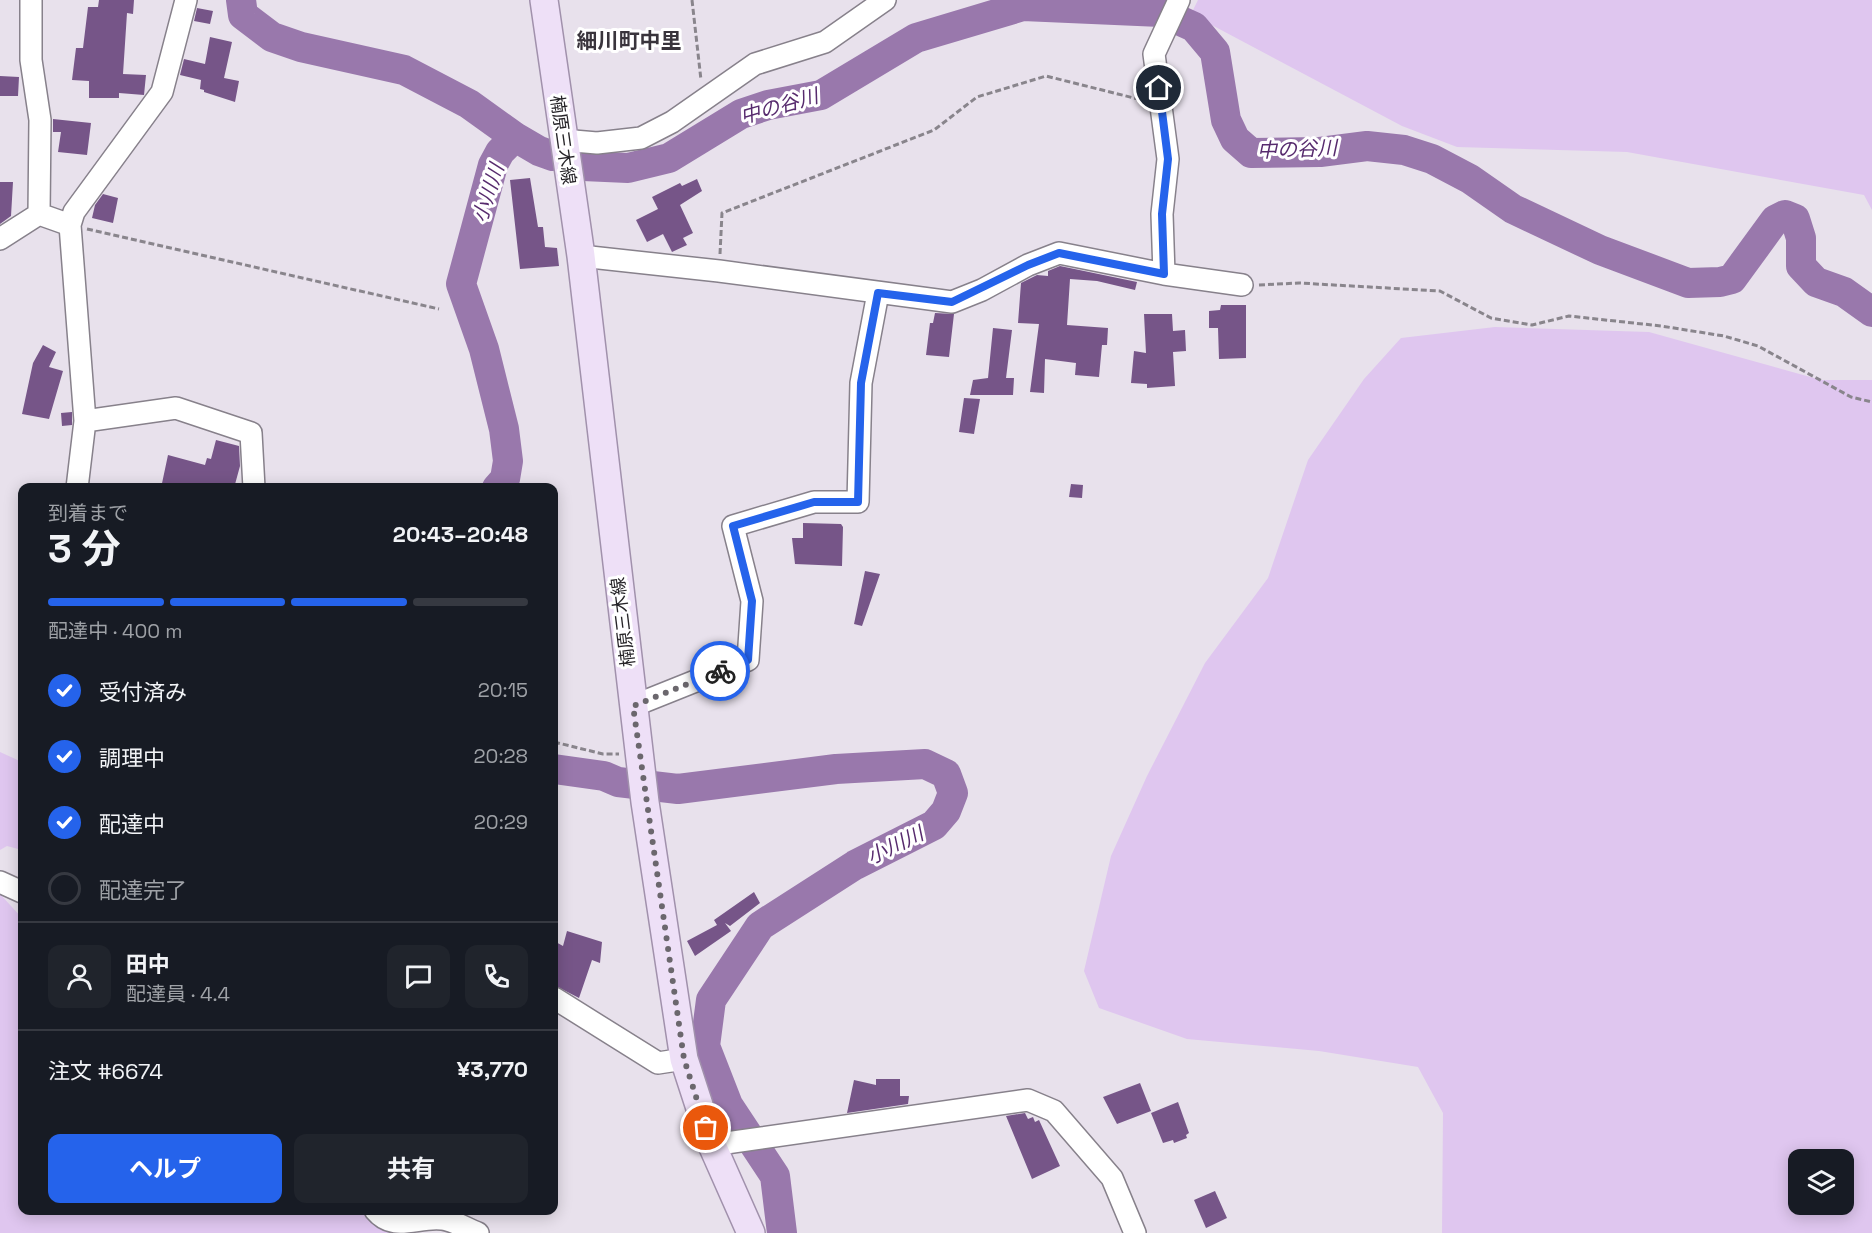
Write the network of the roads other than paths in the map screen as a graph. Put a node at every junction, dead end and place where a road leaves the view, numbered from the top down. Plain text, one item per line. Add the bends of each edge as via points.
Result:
1 (31, 0) edge
2 (186, 0) edge
3 (544, 0) edge
4 (885, 0) edge
5 (1179, 0) edge
6 (562, 140) junction
7 (39, 214) junction
8 (70, 225) junction
9 (0, 239) edge
10 (580, 256) junction
11 (1164, 274) junction
12 (1242, 285) road end
13 (878, 293) junction
14 (85, 421) junction
15 (78, 483) edge
16 (254, 483) edge
17 (633, 706) junction
18 (0, 882) edge
19 (18, 890) edge
20 (558, 1000) edge
21 (684, 1059) junction
22 (723, 1143) junction
23 (378, 1215) edge
24 (478, 1233) edge
25 (751, 1233) edge
26 (1135, 1233) edge

1 - 7 street via 31,60 40,120
2 - 8 street via 162,92 74,212
3 - 6 main road, 楠原三木線
4 - 6 street via 825,42 755,64 703,102 641,138 597,143
5 - 11 street via 1154,54 1168,159 1162,214
6 - 10 main road, 楠原三木線
7 - 8 street
7 - 9 street
8 - 14 street
10 - 13 street
10 - 17 main road, 楠原三木線
11 - 12 street
11 - 13 street via 1059,253 952,302
13 - 17 street via 861,383 858,502 814,502 733,526 752,601 748,660
14 - 15 street
14 - 16 street via 176,408 251,432
17 - 21 main road, 楠原三木線
18 - 19 street
20 - 21 street via 658,1063
21 - 22 main road, 楠原三木線
22 - 25 main road, 楠原三木線
22 - 26 street via 1028,1100 1054,1111 1112,1178
23 - 24 street via 382,1220 398,1224 443,1219

